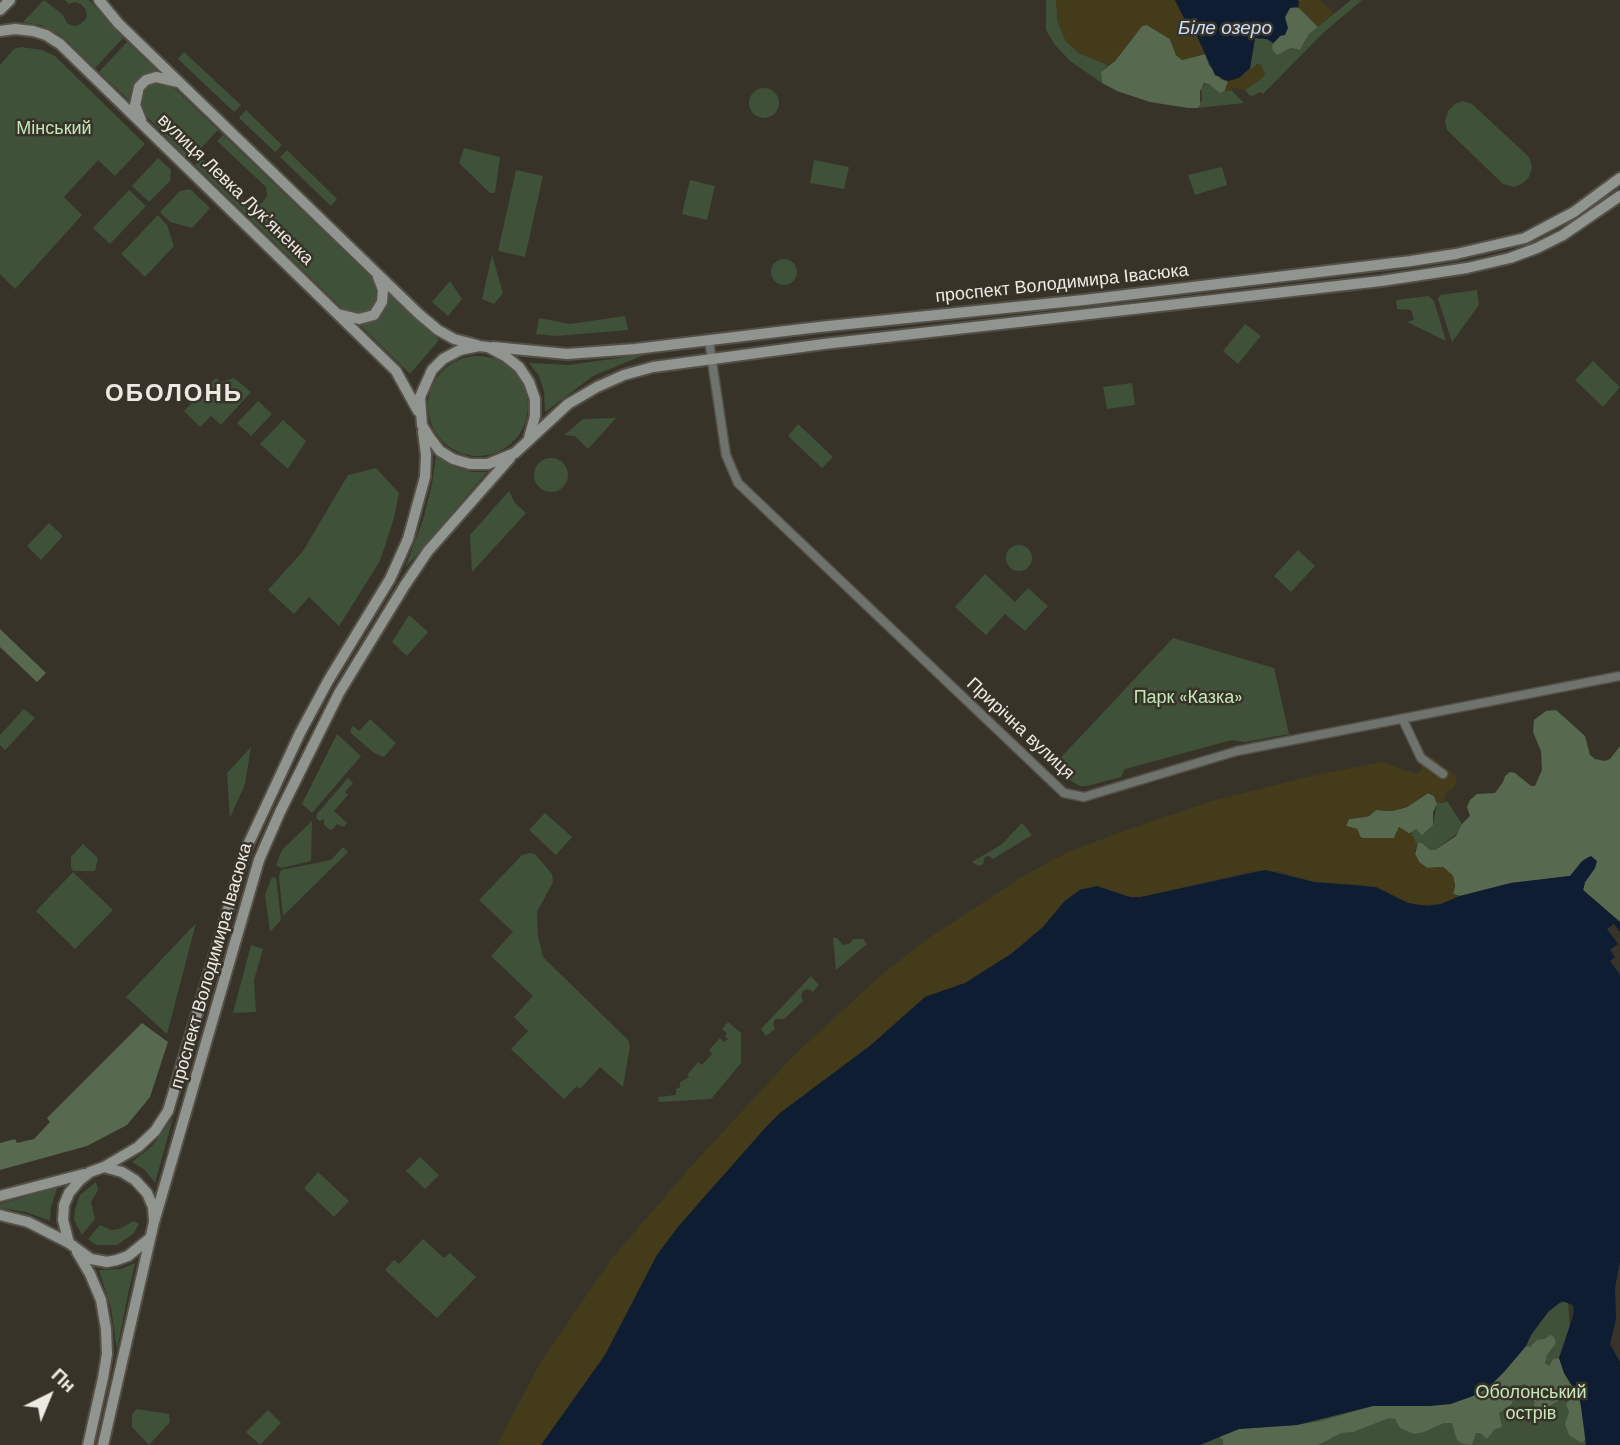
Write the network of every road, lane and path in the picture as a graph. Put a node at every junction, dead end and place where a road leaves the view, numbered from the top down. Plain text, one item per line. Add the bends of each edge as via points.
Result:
1 (10, 0) edge
2 (99, 0) edge
3 (0, 10) edge
4 (0, 31) edge
5 (183, 86) junction
6 (148, 130) junction
7 (1620, 178) edge
8 (1620, 196) edge
9 (376, 272) junction
10 (336, 313) junction
11 (709, 341) junction
12 (484, 346) junction
13 (711, 358) junction
14 (421, 420) junction
15 (529, 438) junction
16 (515, 453) junction
17 (1620, 677) edge
18 (1403, 720) junction
19 (1443, 774) dead end
20 (104, 1167) junction
21 (90, 1172) junction
22 (0, 1196) edge
23 (0, 1215) edge
24 (154, 1223) junction
25 (149, 1239) junction
26 (73, 1246) junction
27 (88, 1445) edge
28 (103, 1445) edge

1 - 3 main road
2 - 5 main road
4 - 6 main road, вулиця Левка Лукʼяненка via 33,31 60,44
5 - 6 main road via 156,77 139,87 135,105
5 - 9 main road
6 - 10 main road, вулиця Левка Лукʼяненка
7 - 11 main road, проспект Володимира Івасюка via 1574,212 1525,238 1456,254
8 - 13 main road, проспект Володимира Івасюка via 1537,248 1467,268
9 - 10 main road via 383,290 374,315 359,319
9 - 12 main road via 438,330
10 - 14 main road, вулиця Левка Лукʼяненка via 396,371
11 - 12 main road, проспект Володимира Івасюка via 567,354
11 - 13 street, Прирічна вулиця
12 - 14 main road via 460,350 432,370 420,397
12 - 15 main road via 519,367 529,382 535,416
13 - 15 main road, проспект Володимира Івасюка via 653,367 606,383 568,404
13 - 18 street, Прирічна вулиця via 726,456 738,483 1064,793 1084,797 1237,751
14 - 16 main road via 440,451 453,459 488,464
14 - 20 main road, проспект Володимира Івасюка via 425,477 408,539 390,579 305,723 246,849 168,1111 138,1147
15 - 16 main road
16 - 24 main road, проспект Володимира Івасюка via 428,551 348,678 300,769 260,860
17 - 18 street, Прирічна вулиця
18 - 19 street via 1421,758
20 - 21 main road
20 - 24 main road via 122,1172 147,1193
21 - 22 main road
21 - 26 main road via 69,1192 64,1205 63,1220
23 - 26 main road via 28,1222
24 - 25 main road
25 - 26 main road via 128,1256 107,1262 91,1259
25 - 28 main road
26 - 27 main road via 101,1300 106,1329 107,1354

